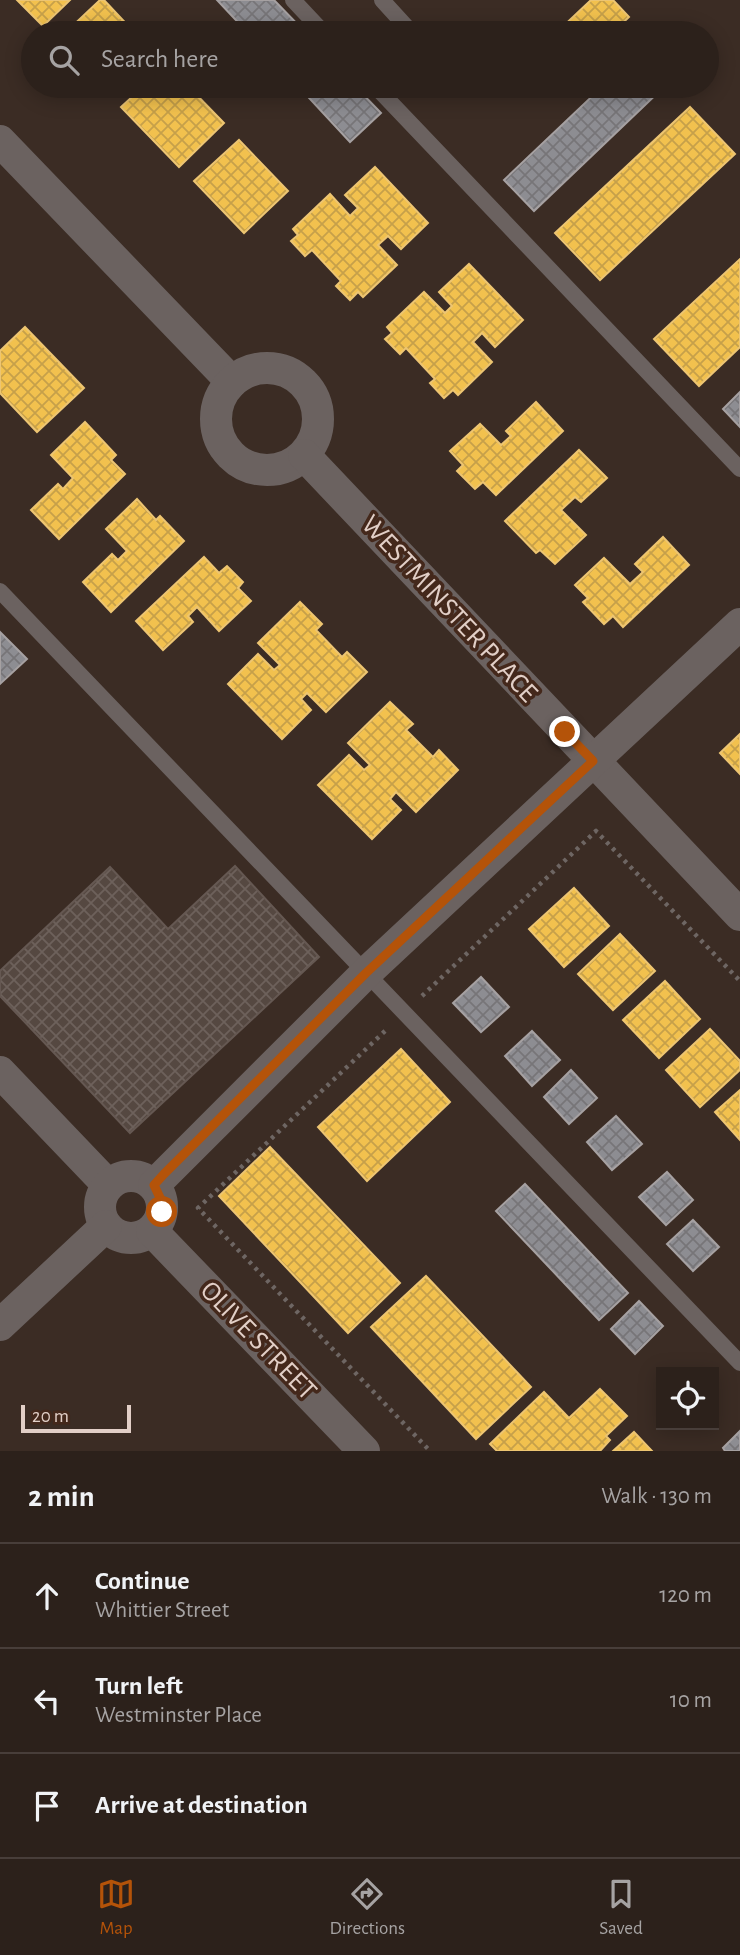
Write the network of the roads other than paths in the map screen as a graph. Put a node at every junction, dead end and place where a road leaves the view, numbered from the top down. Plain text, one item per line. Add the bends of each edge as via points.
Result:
1 (293, 0) edge
2 (382, 0) edge
3 (313, 21) edge
4 (401, 21) edge
5 (385, 98) edge
6 (0, 141) edge
7 (232, 382) junction
8 (304, 455) junction
9 (740, 469) edge
10 (0, 591) edge
11 (740, 624) edge
12 (593, 761) junction
13 (740, 915) edge
14 (366, 973) junction
15 (0, 1072) edge
16 (108, 1185) junction
17 (154, 1185) junction
18 (106, 1226) junction
19 (152, 1231) junction
20 (0, 1325) edge
21 (740, 1363) edge
22 (363, 1451) edge

1 - 3 lane
2 - 4 lane
5 - 9 lane
6 - 7 street
7 - 8 street via 252,371 269,369 300,380 312,394 318,416 314,442
7 - 8 street via 222,394 216,422 228,453 257,469 274,470
8 - 12 street, WESTMINSTER PLACE
10 - 14 lane
11 - 12 street
12 - 13 street, WESTMINSTER PLACE
12 - 14 street
14 - 17 street
14 - 21 lane
15 - 16 street
16 - 17 street via 132,1176
16 - 18 street via 100,1205
17 - 19 street via 162,1212
18 - 19 street via 124,1237
18 - 20 street
19 - 22 street, OLIVE STREET

